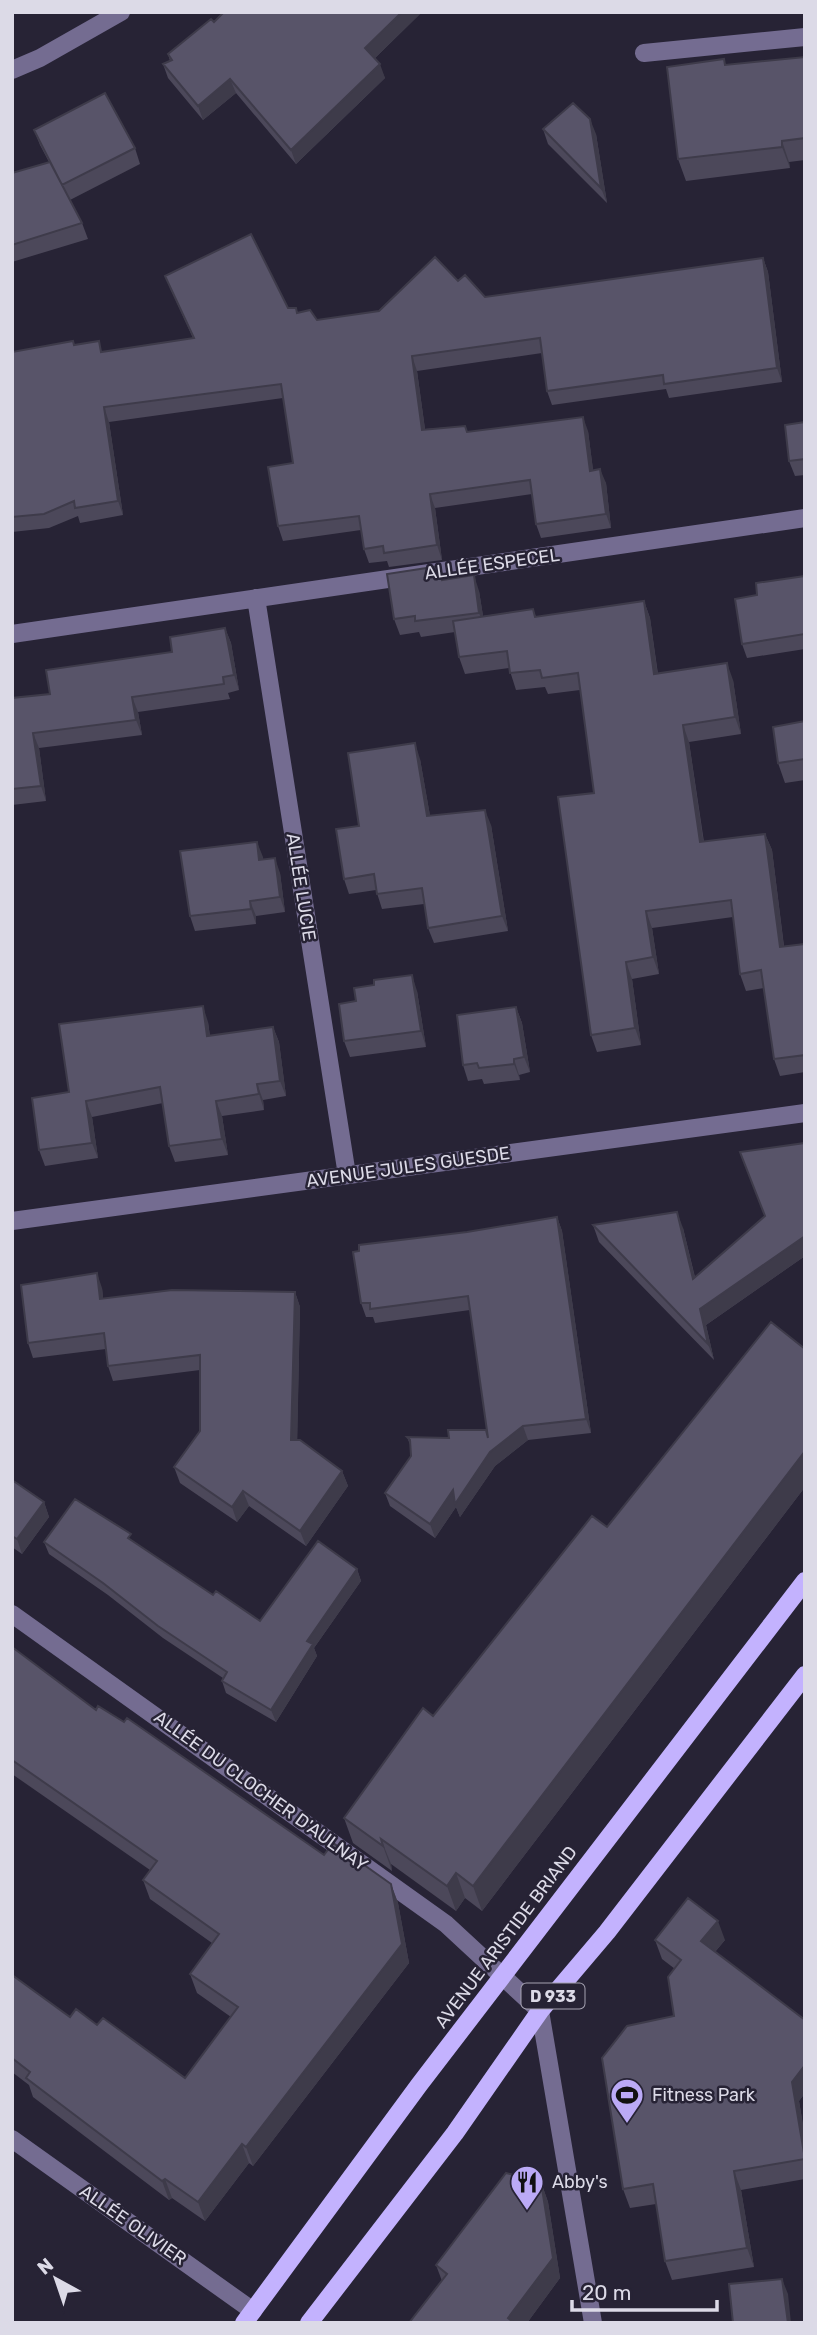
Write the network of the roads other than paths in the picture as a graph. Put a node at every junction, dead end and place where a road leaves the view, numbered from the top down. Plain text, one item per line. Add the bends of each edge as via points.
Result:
1 (121, 12) edge
2 (805, 37) edge
3 (645, 53) dead end
4 (12, 70) edge
5 (805, 518) edge
6 (256, 598) junction
7 (12, 634) edge
8 (805, 1113) edge
9 (347, 1175) junction
10 (12, 1221) edge
11 (805, 1581) edge
12 (12, 1614) edge
13 (805, 1675) edge
14 (502, 1977) junction
15 (540, 2011) junction
16 (12, 2139) edge
17 (249, 2317) edge
18 (309, 2323) edge
19 (593, 2323) edge

1 - 4 street
2 - 3 street
5 - 6 street, ALLÉE ESPECEL
6 - 7 street, ALLÉE ESPECEL
6 - 9 street, ALLÉE LUCIE
8 - 9 street, AVENUE JULES GUESDE
9 - 10 street, AVENUE JULES GUESDE
11 - 14 main road, AVENUE ARISTIDE BRIAND / D 933
12 - 14 street, ALLÉE DU CLOCHER D'AULNAY via 446,1924
13 - 15 main road, D 933 via 607,1932
14 - 15 street, ALLÉE DU CLOCHER D'AULNAY
14 - 17 main road, AVENUE ARISTIDE BRIAND / D 933
15 - 18 main road, D 933 via 455,2133
15 - 19 street
16 - 17 street, ALLÉE OLIVIER

